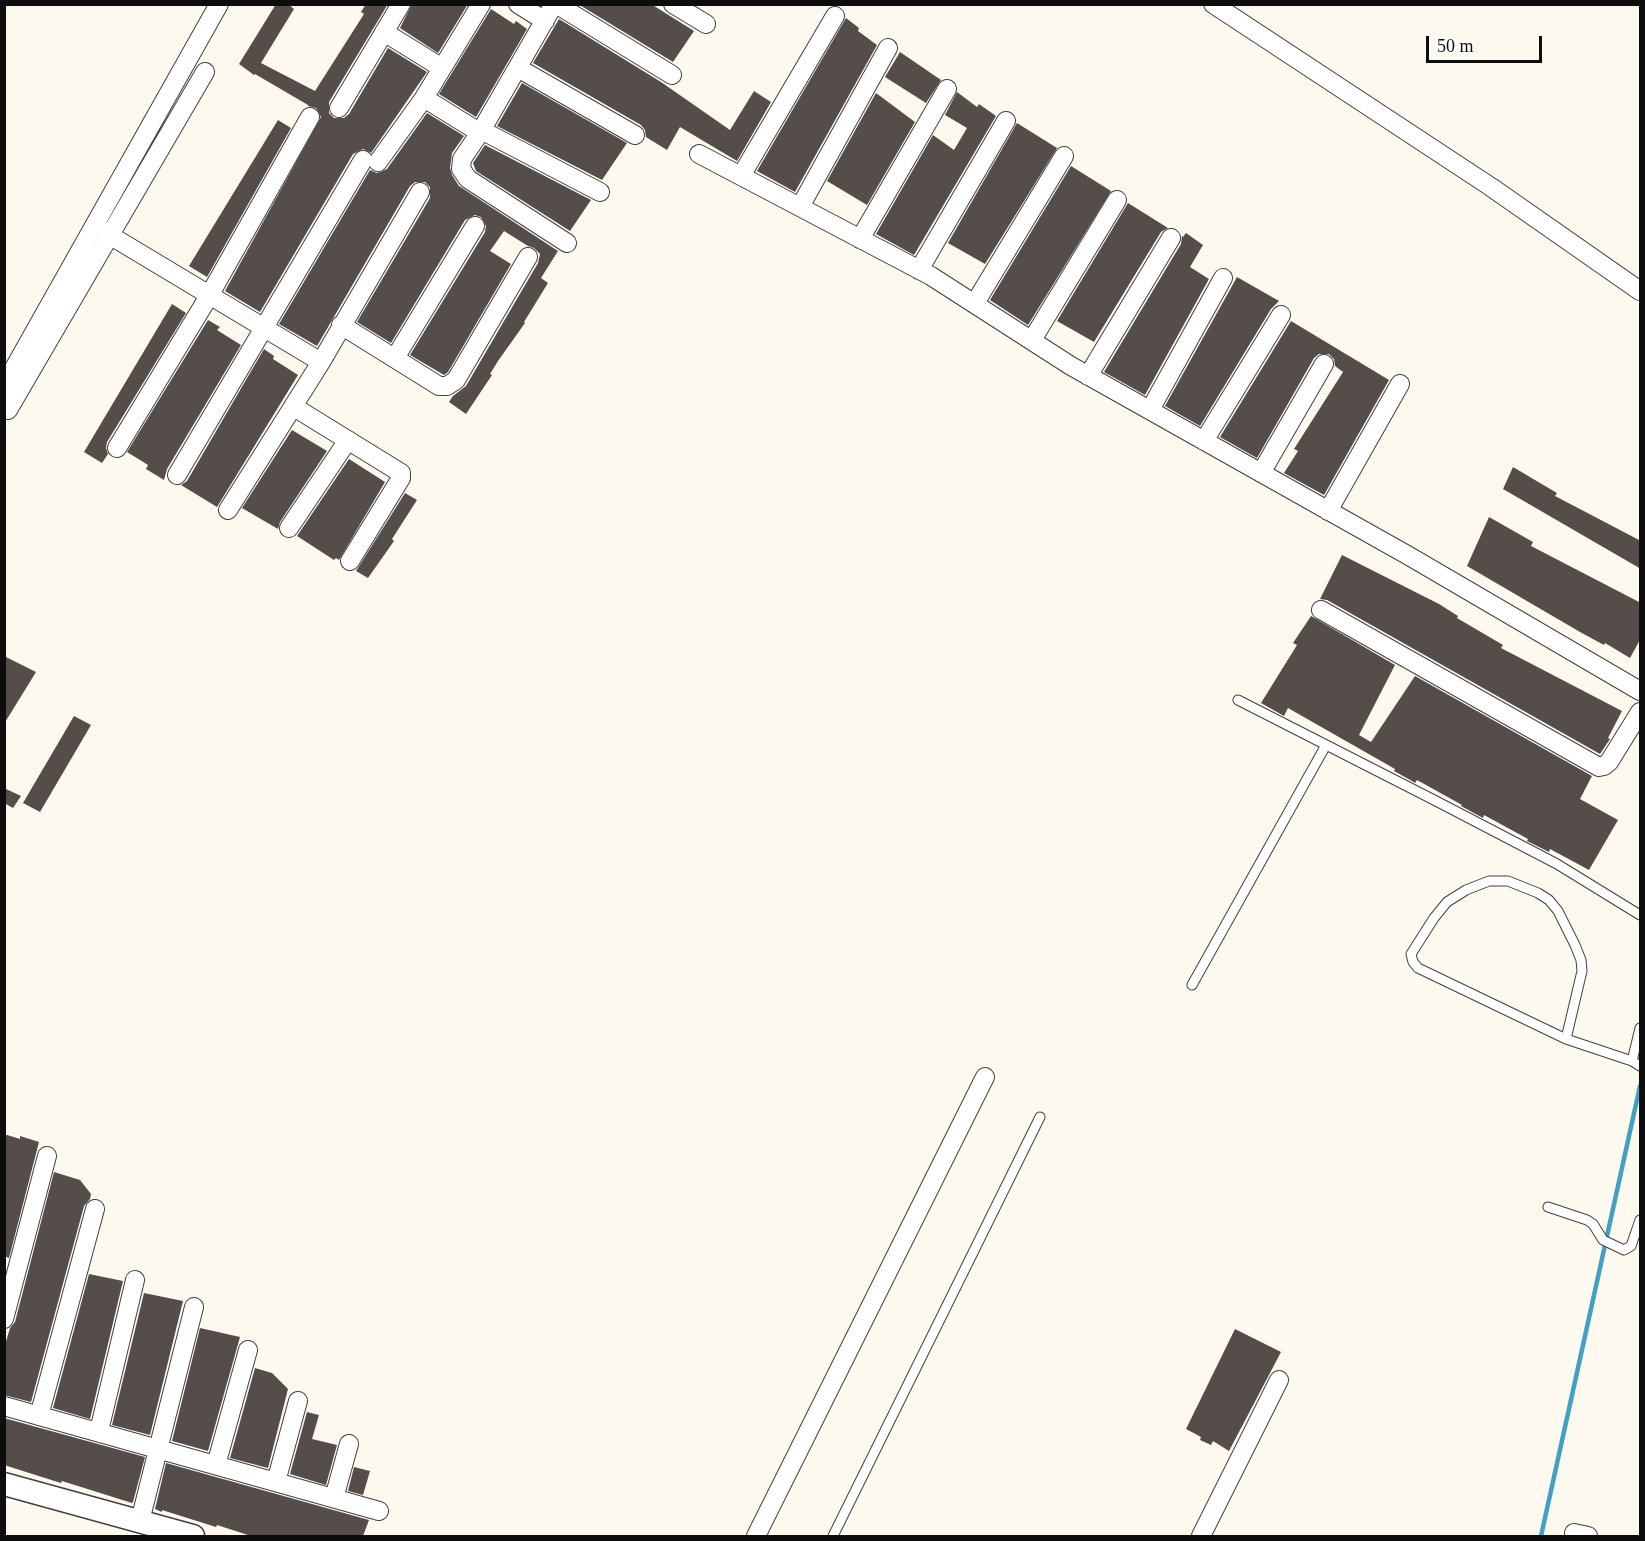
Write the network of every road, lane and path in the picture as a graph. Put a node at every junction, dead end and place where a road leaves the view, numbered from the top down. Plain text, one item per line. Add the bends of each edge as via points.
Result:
1 (219, 4) edge
2 (400, 4) edge
3 (481, 4) edge
4 (518, 4) edge
5 (555, 4) edge
6 (673, 4) edge
7 (1213, 4) edge
8 (835, 16) dead end
9 (545, 21) junction
10 (706, 24) dead end
11 (384, 32) junction
12 (888, 48) dead end
13 (442, 68) junction
14 (518, 68) junction
15 (205, 72) dead end
16 (672, 75) dead end
17 (947, 89) dead end
18 (424, 98) junction
19 (339, 108) dead end
20 (310, 117) dead end
21 (1006, 121) dead end
22 (481, 131) junction
23 (635, 135) dead end
24 (699, 154) dead end
25 (1064, 156) dead end
26 (741, 176) junction
27 (420, 192) dead end
28 (600, 192) dead end
29 (1117, 200) dead end
30 (800, 207) junction
31 (94, 226) junction
32 (475, 226) dead end
33 (111, 236) junction
34 (1171, 238) dead end
35 (860, 239) junction
36 (567, 243) dead end
37 (528, 257) dead end
38 (919, 270) junction
39 (1223, 278) dead end
40 (1641, 291) edge
41 (209, 296) junction
42 (975, 303) junction
43 (1281, 315) dead end
44 (341, 325) junction
45 (264, 329) junction
46 (1032, 340) junction
47 (394, 358) junction
48 (321, 362) junction
49 (1324, 364) dead end
50 (1088, 375) junction
51 (1400, 384) dead end
52 (4, 386) edge
53 (294, 407) junction
54 (8, 410) dead end
55 (1150, 410) junction
56 (348, 440) junction
57 (1204, 441) junction
58 (117, 448) dead end
59 (1261, 473) junction
60 (177, 475) dead end
61 (228, 510) dead end
62 (1328, 511) junction
63 (289, 528) dead end
64 (350, 561) dead end
65 (1322, 610) dead end
66 (1641, 691) edge
67 (1238, 700) dead end
68 (1641, 712) edge
69 (1326, 745) junction
70 (1641, 915) edge
71 (1192, 985) dead end
72 (1641, 1028) edge
73 (1566, 1039) junction
74 (1637, 1064) edge
75 (985, 1077) dead end
76 (1040, 1117) dead end
77 (47, 1156) dead end
78 (1548, 1207) dead end
79 (95, 1209) dead end
80 (1641, 1220) edge
81 (11, 1268) edge
82 (135, 1280) dead end
83 (194, 1307) dead end
84 (4, 1319) edge
85 (248, 1350) dead end
86 (1279, 1380) dead end
87 (298, 1401) dead end
88 (4, 1406) edge
89 (39, 1416) junction
90 (99, 1431) junction
91 (349, 1444) dead end
92 (158, 1449) junction
93 (216, 1466) junction
94 (276, 1482) junction
95 (4, 1484) edge
96 (334, 1498) junction
97 (379, 1511) dead end
98 (140, 1521) junction
99 (193, 1536) edge
100 (756, 1536) edge
101 (833, 1536) edge
102 (1201, 1536) edge

1 - 31 street
2 - 11 street
3 - 13 street
4 - 9 street
5 - 9 street
5 - 16 street
6 - 10 street
7 - 40 street
8 - 26 street
9 - 14 street
11 - 13 street
11 - 19 street
12 - 30 street
13 - 18 street
14 - 22 street
14 - 23 street
15 - 33 street
17 - 35 street
18 - 22 street
18 - 45 street via 371,161
20 - 41 street
21 - 38 street
22 - 28 street
22 - 36 street via 462,159 461,169 468,179
24 - 26 street
25 - 42 street
26 - 30 street
27 - 44 street
29 - 46 street
30 - 35 street
31 - 33 street
31 - 52 street
32 - 47 street
33 - 41 street
33 - 54 street
34 - 50 street
35 - 38 street
37 - 47 street via 456,380 439,386
38 - 42 street
39 - 55 street
41 - 45 street
41 - 58 street
42 - 46 street
43 - 57 street
44 - 47 street
44 - 48 street
45 - 48 street
45 - 60 street
46 - 50 street
48 - 53 street
49 - 59 street
50 - 55 street
51 - 62 street
53 - 56 street
53 - 61 street
55 - 57 street
56 - 63 street
56 - 64 street via 401,473
57 - 59 street
59 - 62 street
62 - 66 street
65 - 68 street via 1599,767 1609,762
67 - 69 lane
69 - 70 lane via 1557,864
69 - 71 lane
72 - 74 lane
73 - 73 lane via 1418,968 1413,962 1414,947 1447,902 1489,881 1508,881 1549,900 1581,960
73 - 74 lane
75 - 100 street
76 - 101 lane
77 - 81 street
78 - 80 lane via 1587,1220 1607,1243 1624,1250 1631,1245
79 - 89 street
81 - 84 street
82 - 90 street
83 - 92 street
85 - 93 street
86 - 102 street
87 - 94 street
88 - 89 street
89 - 90 street
90 - 92 street
91 - 96 street
92 - 93 street
92 - 98 street
93 - 94 street
94 - 96 street
95 - 98 street
96 - 97 street
98 - 99 street

